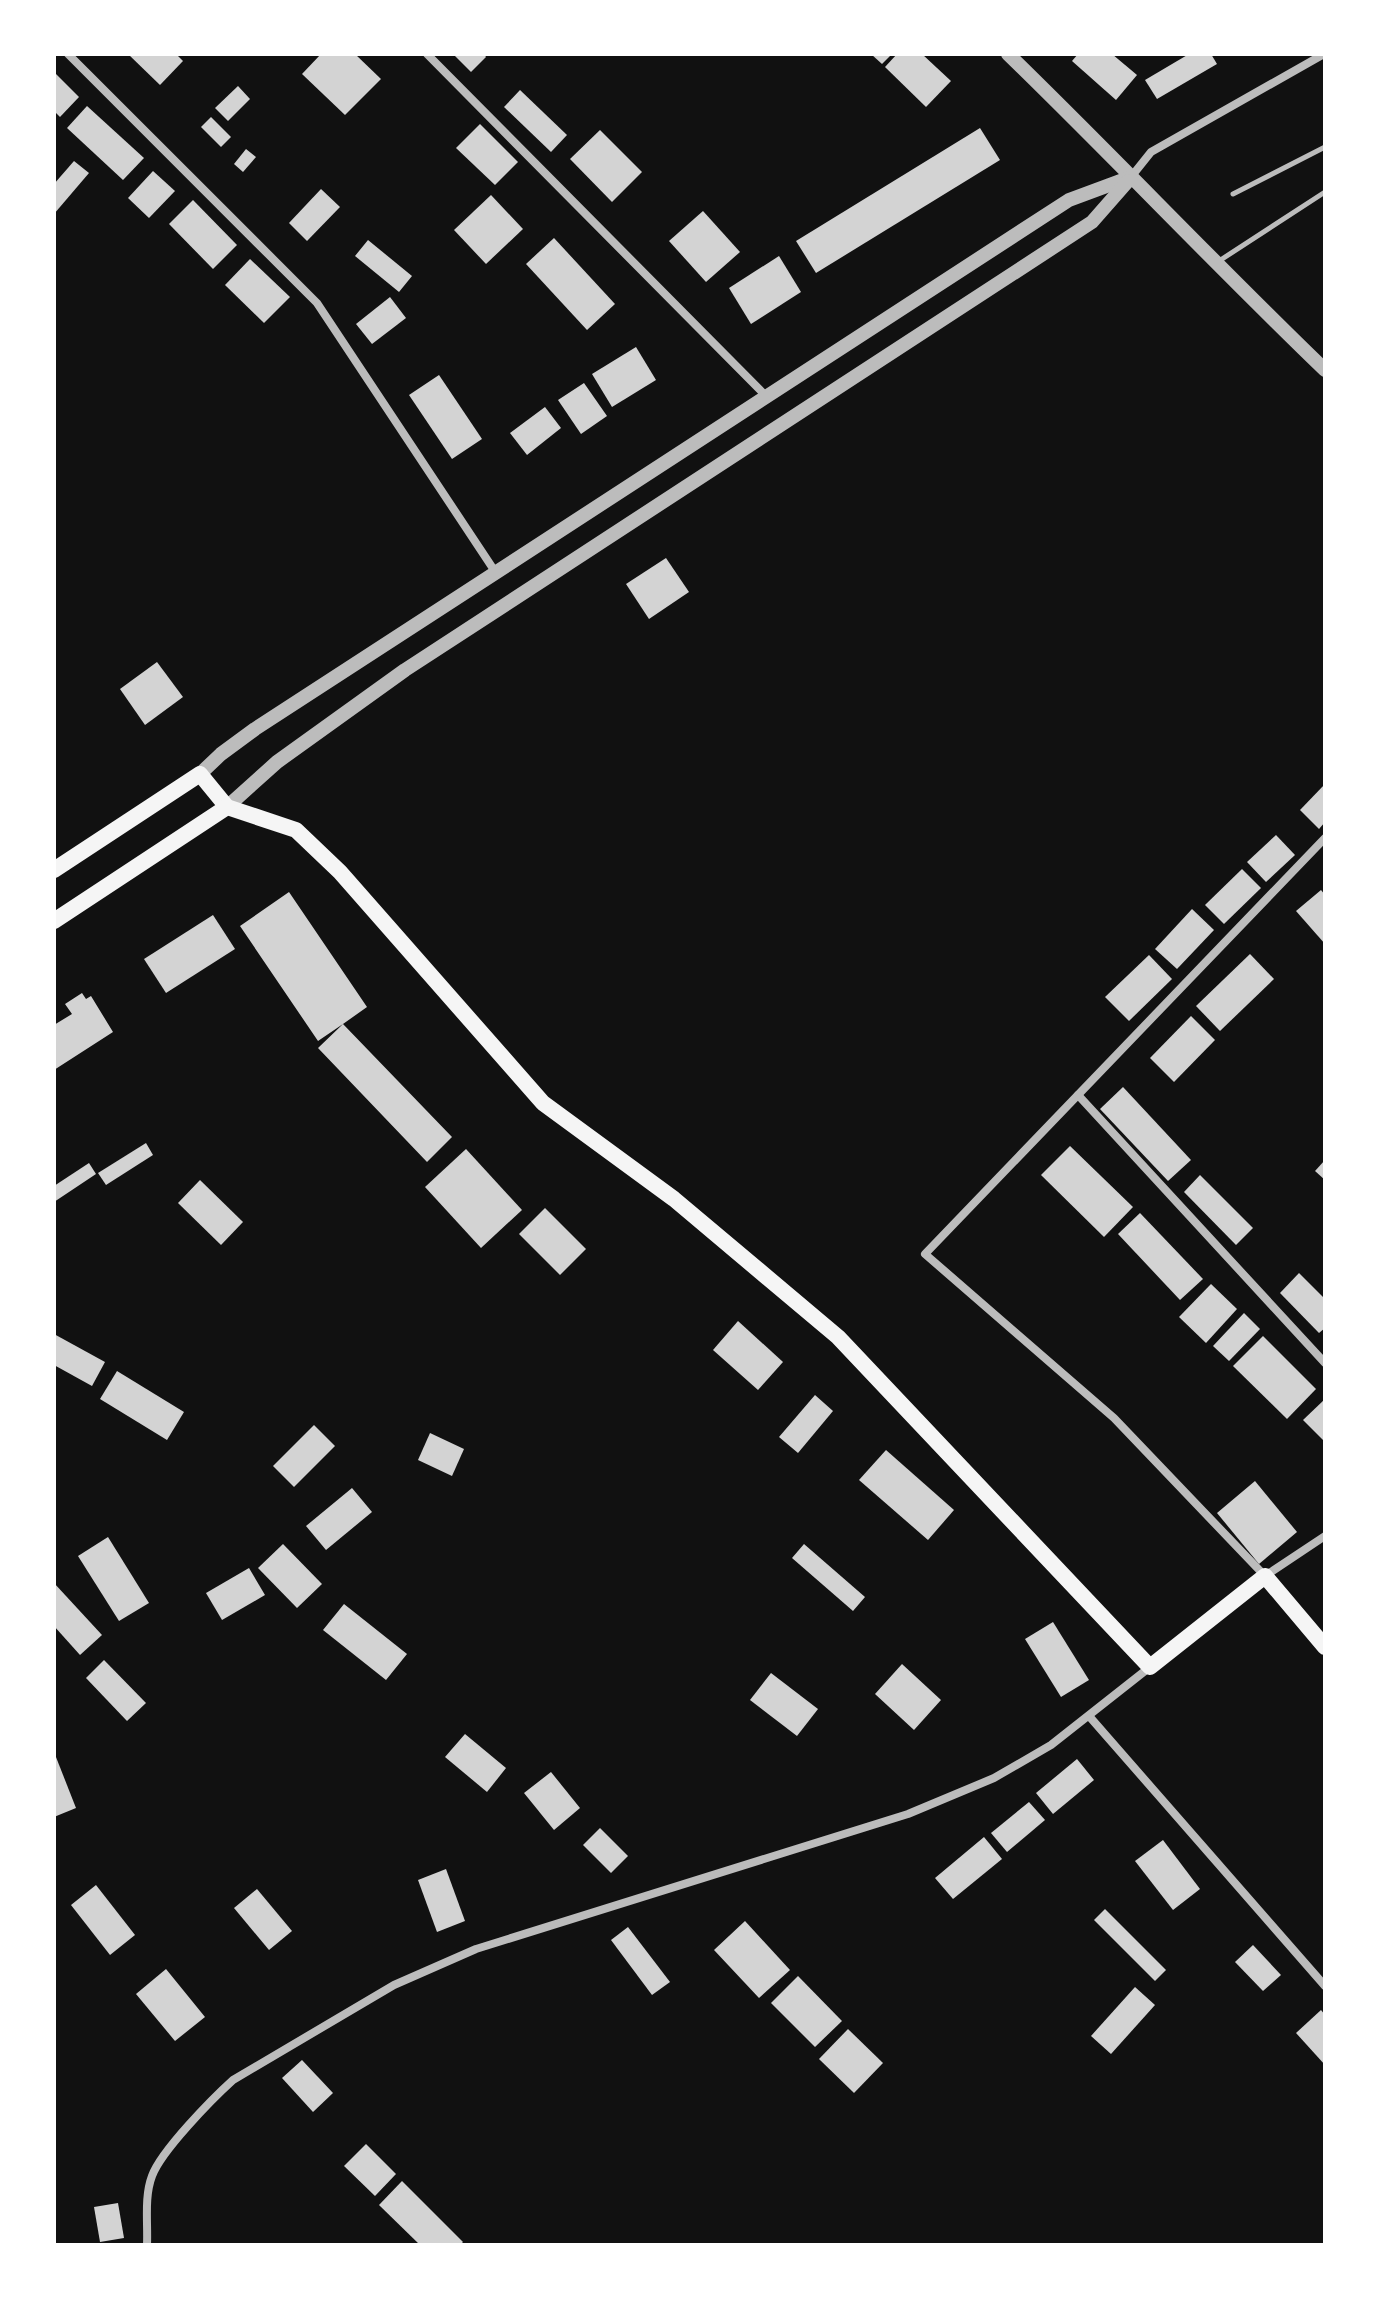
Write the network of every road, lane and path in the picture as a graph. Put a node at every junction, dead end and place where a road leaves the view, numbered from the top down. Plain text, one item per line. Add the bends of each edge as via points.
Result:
1 (68, 54) edge
2 (427, 54) edge
3 (1008, 54) edge
4 (1324, 54) edge
5 (1325, 147) edge
6 (1131, 177) junction
7 (1325, 192) edge
8 (1233, 194) dead end
9 (1214, 263) junction
10 (1325, 370) edge
11 (766, 396) junction
12 (496, 574) junction
13 (200, 774) junction
14 (227, 807) junction
15 (1325, 838) edge
16 (54, 870) edge
17 (54, 921) edge
18 (1078, 1095) junction
19 (1325, 1363) edge
20 (1325, 1536) edge
21 (1265, 1576) junction
22 (1325, 1647) edge
23 (1150, 1667) junction
24 (1089, 1716) junction
25 (1325, 1986) edge
26 (147, 2245) edge

1 - 12 street via 317,303
2 - 11 street
3 - 6 street
4 - 6 street via 1151,152
5 - 8 lane
6 - 9 street
6 - 11 street via 1069,200
6 - 14 street via 1092,222 405,670 277,762
7 - 9 lane
9 - 10 street
11 - 12 street
12 - 13 street via 255,729
13 - 14 main road
13 - 16 main road
14 - 17 main road
14 - 23 main road via 296,830 340,872 543,1103 674,1199 838,1337
15 - 18 street
18 - 19 street
18 - 21 street via 925,1254 1114,1418
20 - 21 street
21 - 22 main road
21 - 23 main road
23 - 24 street
24 - 25 street
24 - 26 street via 994,1778 908,1814 476,1949 394,1985 233,2080 212,2098 151,2178

